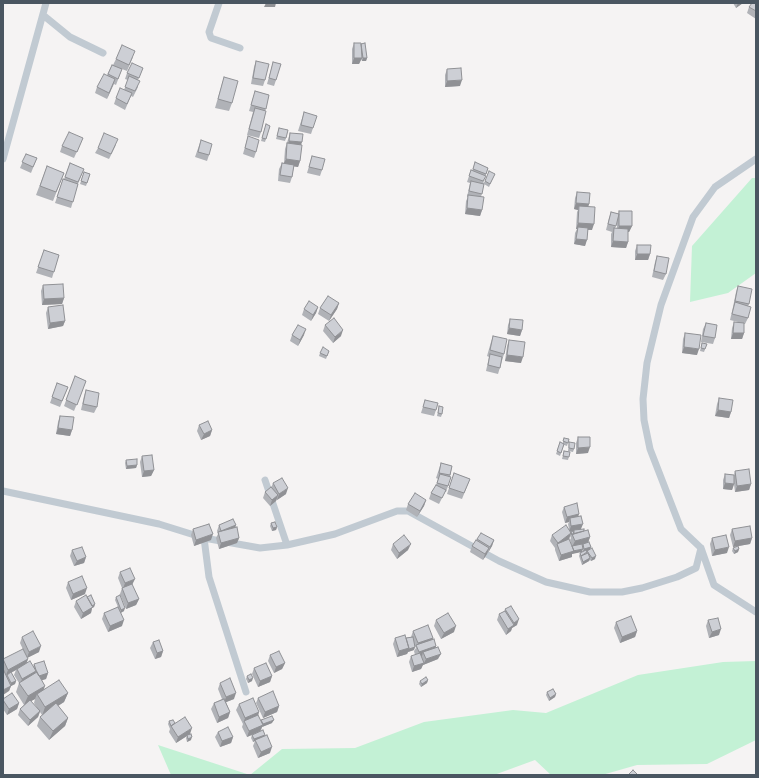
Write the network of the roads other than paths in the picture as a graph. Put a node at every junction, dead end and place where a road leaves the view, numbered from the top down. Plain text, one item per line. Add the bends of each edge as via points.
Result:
1 (46, 3) edge
2 (219, 3) edge
3 (43, 15) junction
4 (240, 48) dead end
5 (103, 53) dead end
6 (3, 159) edge
7 (756, 159) edge
8 (265, 480) dead end
9 (3, 491) edge
10 (204, 538) junction
11 (287, 545) junction
12 (701, 548) junction
13 (756, 612) edge
14 (246, 692) dead end

1 - 3 street
2 - 4 street via 209,32 211,38
3 - 5 street via 70,37
3 - 6 street
7 - 12 street via 715,187 693,217 662,305 644,381 644,420 650,450 681,529
8 - 11 street
9 - 10 street via 159,524
10 - 11 street via 260,548
10 - 14 street via 209,577
11 - 12 street via 335,534 402,510 499,561 546,582 568,589 604,593 642,588 677,577 696,568
12 - 13 street via 714,585

